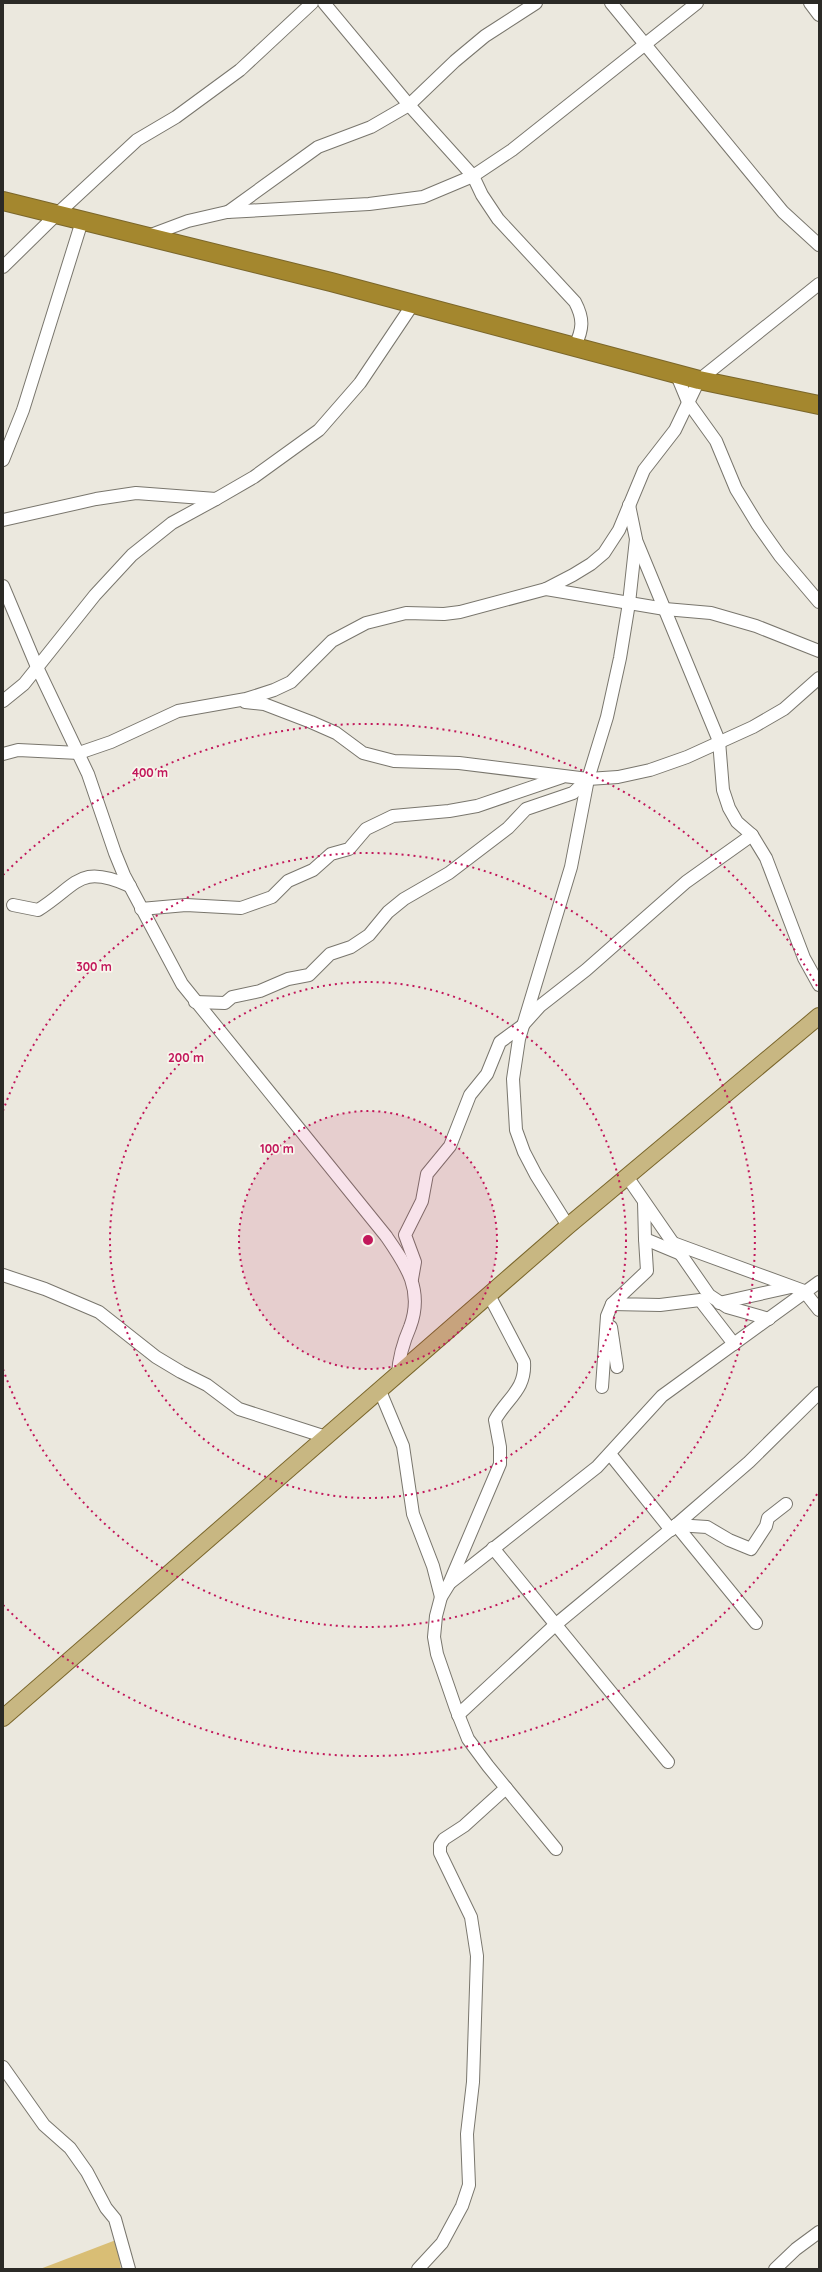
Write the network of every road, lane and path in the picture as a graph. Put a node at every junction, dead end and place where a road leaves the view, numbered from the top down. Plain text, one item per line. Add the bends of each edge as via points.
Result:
1 (312, 3) edge
2 (324, 3) edge
3 (536, 3) edge
4 (611, 3) edge
5 (697, 3) edge
6 (810, 3) edge
7 (819, 15) edge
8 (646, 44) junction
9 (409, 105) junction
10 (473, 176) junction
11 (3, 201) edge
12 (227, 212) junction
13 (56, 214) junction
14 (82, 221) junction
15 (146, 237) junction
16 (819, 245) edge
17 (3, 267) edge
18 (819, 284) edge
19 (413, 304) junction
20 (575, 346) junction
21 (676, 373) junction
22 (699, 380) junction
23 (688, 402) junction
24 (819, 405) edge
25 (3, 460) edge
26 (216, 499) junction
27 (629, 505) junction
28 (3, 520) edge
29 (636, 539) junction
30 (3, 586) edge
31 (546, 589) junction
32 (819, 602) edge
33 (629, 603) junction
34 (665, 609) junction
35 (819, 652) edge
36 (37, 667) junction
37 (819, 678) edge
38 (230, 700) junction
39 (3, 701) edge
40 (719, 742) junction
41 (79, 753) junction
42 (3, 754) edge
43 (565, 776) junction
44 (588, 779) junction
45 (752, 835) junction
46 (130, 886) junction
47 (13, 905) dead end
48 (142, 909) junction
49 (819, 985) edge
50 (194, 1002) junction
51 (819, 1016) edge
52 (522, 1026) junction
53 (628, 1178) junction
54 (644, 1202) junction
55 (568, 1226) junction
56 (645, 1239) junction
57 (673, 1243) junction
58 (681, 1254) junction
59 (3, 1275) edge
60 (412, 1279) junction
61 (819, 1282) edge
62 (791, 1287) junction
63 (804, 1292) junction
64 (489, 1295) junction
65 (719, 1303) junction
66 (612, 1304) junction
67 (819, 1310) edge
68 (607, 1318) junction
69 (769, 1319) junction
70 (734, 1344) junction
71 (617, 1367) dead end
72 (398, 1374) junction
73 (602, 1387) dead end
74 (380, 1391) junction
75 (819, 1393) edge
76 (326, 1437) junction
77 (610, 1454) junction
78 (786, 1504) dead end
79 (674, 1528) junction
80 (493, 1548) junction
81 (449, 1584) junction
82 (442, 1596) junction
83 (756, 1623) dead end
84 (556, 1625) junction
85 (458, 1715) junction
86 (3, 1718) edge
87 (668, 1762) dead end
88 (506, 1788) junction
89 (556, 1849) dead end
90 (3, 2067) edge
91 (819, 2232) edge
92 (129, 2269) edge
93 (418, 2269) edge
94 (775, 2269) edge

1 - 13 street via 240,70 176,117 137,140
2 - 9 street
3 - 9 street via 485,36
4 - 8 street
5 - 8 street
6 - 7 street
8 - 10 street via 512,150
8 - 16 street via 783,212
9 - 10 street
9 - 12 street via 371,127 318,148
10 - 12 street via 423,197 369,204
10 - 20 street via 482,196 498,220 575,302 582,315 582,330
11 - 13 highway
12 - 15 street via 188,221
13 - 14 highway
13 - 17 street
14 - 15 highway
14 - 25 street via 23,410
15 - 19 highway
18 - 22 street
19 - 20 highway
19 - 26 street via 360,383 319,430 254,477
20 - 21 highway
21 - 22 highway
21 - 23 street
22 - 23 street
22 - 24 highway
23 - 27 street via 672,434 644,470
23 - 32 street via 716,441 736,489 758,525 780,556
26 - 28 street via 136,493 96,499
26 - 36 street via 172,523 132,555 94,595
27 - 29 street
27 - 31 street via 619,530 604,553 592,564
29 - 33 street
29 - 34 street
30 - 36 street
31 - 33 street
31 - 38 street via 460,612 406,613 366,623 332,641 291,682 261,695
33 - 34 street
33 - 44 street via 620,658
34 - 35 street via 711,613 756,626
34 - 40 street
36 - 39 street via 24,684
36 - 41 street
37 - 40 street via 784,709 753,727
38 - 41 street via 178,711 111,742
38 - 43 street via 264,704 336,733 363,753 394,760 459,763
40 - 44 street via 650,770 618,777
40 - 45 street via 723,790 729,808 737,822
41 - 42 street via 18,750
41 - 46 street via 98,799 114,853
43 - 44 street
43 - 48 street via 476,806 393,816 366,830 349,849 331,854 313,870 288,881 272,897 241,908 186,905
44 - 50 street via 573,793 526,809 508,828 449,873 404,899 388,912 369,935 351,947 330,954 309,975 232,997 225,1003
44 - 52 street via 571,867
45 - 49 street via 766,858 804,958
45 - 52 street via 654,908 586,970 540,1006
46 - 47 street via 110,878 82,877 38,910
46 - 48 street
48 - 50 street
50 - 60 street via 268,1088 386,1236 406,1265
51 - 53 main road
52 - 55 street via 513,1079 516,1130 536,1175
52 - 60 street via 500,1042 488,1074 470,1095 450,1146 426,1174 422,1201 405,1235 416,1262
53 - 54 street
53 - 55 main road
54 - 56 street
54 - 57 street
55 - 64 main road
56 - 58 street
56 - 66 street via 647,1271
57 - 58 street
57 - 62 street
58 - 65 street via 709,1295
59 - 76 street via 45,1289 99,1312 156,1357 207,1385 238,1409
60 - 72 street via 414,1312 399,1357
61 - 63 street
62 - 63 street
62 - 65 street
63 - 67 street
63 - 69 street
64 - 72 main road
64 - 81 street via 524,1362 525,1373 521,1386 495,1420 500,1464
65 - 69 street
66 - 68 street
66 - 70 street via 660,1305 700,1300
68 - 71 street via 612,1329
68 - 73 street
69 - 70 street
70 - 77 street via 662,1396
72 - 74 main road
74 - 76 main road
74 - 82 street via 403,1446 412,1514
75 - 79 street via 749,1462
76 - 86 main road
77 - 79 street
77 - 80 street via 573,1487
78 - 79 street via 768,1518 766,1526 751,1549 707,1527
79 - 83 street
79 - 84 street
80 - 81 street
80 - 84 street
81 - 82 street
82 - 85 street via 436,1616 434,1637 437,1654
84 - 85 street
84 - 87 street
85 - 88 street via 468,1739
88 - 89 street
88 - 93 street via 440,1845 440,1853 470,1917 477,1956 473,2082 467,2134 469,2185 462,2206 442,2243
90 - 92 street via 44,2125 70,2148 87,2172 106,2208 115,2219
91 - 94 street

